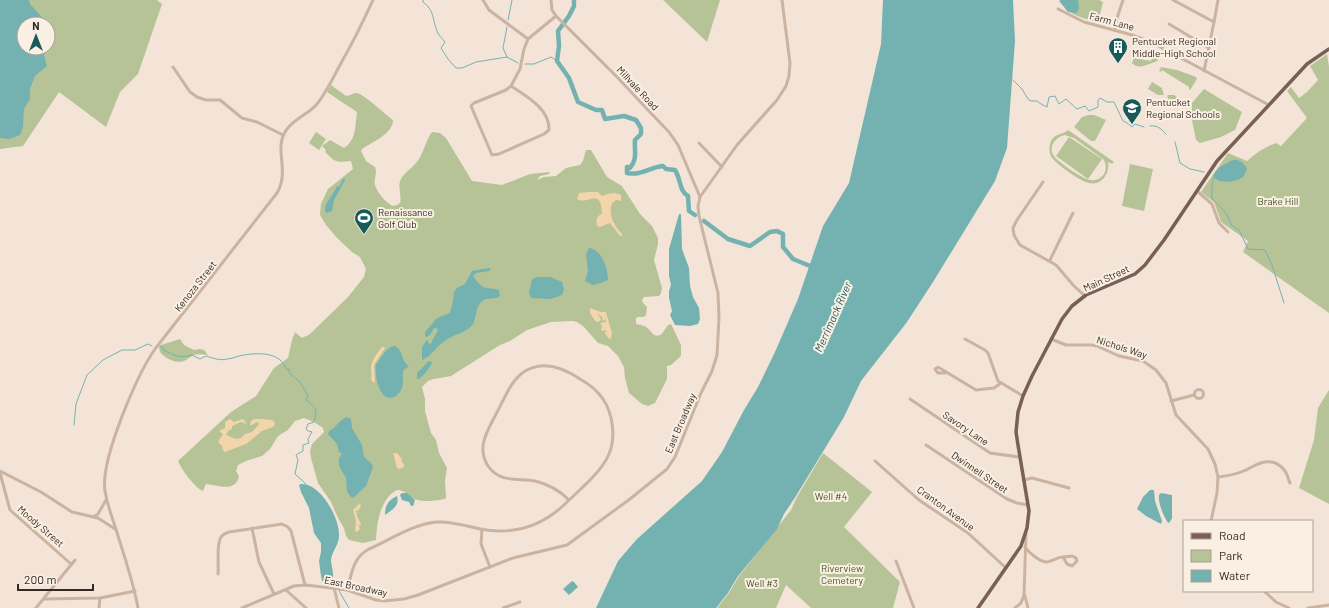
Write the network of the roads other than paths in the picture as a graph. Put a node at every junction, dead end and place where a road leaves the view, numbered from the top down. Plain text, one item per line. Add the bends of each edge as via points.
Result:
1 (373, 0) edge
2 (483, 0) edge
3 (551, 0) edge
4 (782, 0) edge
5 (1123, 0) edge
6 (1173, 0) edge
7 (1218, 0) edge
8 (1058, 9) dead end
9 (556, 16) junction
10 (1214, 22) junction
11 (1169, 24) dead end
12 (1115, 30) junction
13 (528, 39) junction
14 (1209, 48) junction
15 (1329, 49) edge
16 (173, 67) dead end
17 (1204, 71) junction
18 (511, 86) junction
19 (1269, 105) junction
20 (283, 135) junction
21 (699, 143) dead end
22 (722, 168) junction
23 (1043, 182) dead end
24 (1197, 192) junction
25 (700, 197) junction
26 (1073, 213) dead end
27 (1228, 232) dead end
28 (1050, 260) junction
29 (1085, 296) junction
30 (965, 339) dead end
31 (1051, 339) junction
32 (945, 372) dead end
33 (1000, 383) junction
34 (1194, 395) dead end
35 (1023, 396) junction
36 (910, 399) dead end
37 (1171, 401) junction
38 (926, 445) dead end
39 (1019, 457) junction
40 (875, 461) dead end
41 (0, 472) edge
42 (1218, 477) junction
43 (1024, 480) junction
44 (1290, 483) dead end
45 (1069, 488) dead end
46 (106, 497) junction
47 (569, 500) junction
48 (1028, 505) junction
49 (93, 517) junction
50 (1211, 520) edge
51 (252, 528) junction
52 (116, 529) junction
53 (482, 529) junction
54 (1026, 531) junction
55 (1025, 547) junction
56 (1017, 552) junction
57 (1025, 554) junction
58 (1063, 557) dead end
59 (74, 560) dead end
60 (896, 561) dead end
61 (71, 564) junction
62 (490, 567) junction
63 (1006, 568) junction
64 (218, 574) dead end
65 (304, 585) junction
66 (334, 588) junction
67 (286, 590) junction
68 (347, 590) junction
69 (135, 591) junction
70 (1265, 592) edge
71 (274, 594) junction
72 (1024, 594) junction
73 (100, 598) junction
74 (44, 599) junction
75 (520, 602) dead end
76 (1329, 605) edge
77 (36, 608) edge
78 (99, 608) edge
79 (138, 608) edge
80 (242, 608) edge
81 (306, 608) edge
82 (339, 608) edge
83 (503, 608) edge
84 (914, 608) edge
85 (978, 608) edge
86 (1016, 608) edge
87 (1028, 608) edge
88 (1289, 608) edge
89 (1308, 608) edge

1 - 20 street via 347,54 321,98 313,108 288,127
2 - 13 street via 489,10
3 - 9 street via 552,10
4 - 22 street via 790,63 788,81 777,100 737,145
5 - 12 street
6 - 10 street
7 - 10 street
8 - 12 street, Farm Lane via 1084,22
9 - 13 street
9 - 25 street, Millvale Road via 626,85 672,136
10 - 14 street
11 - 14 street
12 - 17 street, Farm Lane via 1151,42
13 - 18 street via 520,68
14 - 17 street
15 - 19 main road, Main Street via 1307,64
16 - 20 street via 190,92 197,97 220,100 242,118 257,122
17 - 19 street, Farm Lane
18 - 18 street via 538,105 549,130 493,155 471,106
19 - 24 main road, Main Street via 1217,161
20 - 46 street, Kenoza Street via 283,177 277,193 158,345 143,369 125,409 108,463 104,481
21 - 22 street
22 - 25 street
23 - 28 street via 1017,220 1013,231 1020,245
24 - 27 street via 1212,204 1219,223
24 - 29 main road, Main Street via 1150,260 1140,270
25 - 62 street, East Broadway via 699,216 719,298 718,349 714,366 675,457 659,477 571,542
26 - 28 street
28 - 29 street
29 - 31 main road, Main Street via 1067,312
30 - 33 street via 988,353
31 - 35 main road, Main Street
31 - 37 street, Nichols Way via 1066,346 1097,346 1119,356 1146,362 1162,377 1168,387
32 - 33 street via 976,390 994,388
33 - 35 street
34 - 37 street
35 - 39 main road, Main Street via 1016,432
36 - 39 street, Savory Lane via 990,453
37 - 42 street, Nichols Way via 1178,419 1208,449
38 - 48 street, Dwinnell Street via 1007,499
39 - 43 main road, Main Street
40 - 63 street, Cranton Avenue via 919,500 968,533
41 - 49 street via 41,492 72,512
41 - 61 street, Moody Street via 10,510
42 - 44 street via 1232,475 1260,462 1267,462 1281,467
42 - 50 street, Nichols Way
43 - 45 street via 1032,478
43 - 48 main road, Main Street
46 - 49 street via 98,514
46 - 52 street, Kenoza Street
47 - 47 street via 607,459 612,440 609,414 600,395 587,383 559,367 545,365 521,374 512,384 484,437 482,448 490,469 501,477 542,483
47 - 53 street via 548,518 529,527 508,531
48 - 54 main road, Main Street
49 - 52 street
51 - 64 street via 229,532 221,537
51 - 65 street via 278,524 288,527
51 - 71 street via 259,562
52 - 69 street, Kenoza Street
53 - 62 street via 481,544
53 - 68 street via 449,522 421,525 361,554 355,561
54 - 55 street
54 - 56 main road, Main Street
55 - 57 street
55 - 58 street via 1044,561
56 - 57 street
56 - 63 main road, Main Street
57 - 72 street
59 - 61 street
60 - 84 street
61 - 74 street
62 - 68 street, East Broadway via 418,595 392,601 376,600
63 - 85 main road, Main Street
65 - 66 street, East Broadway
65 - 67 street, East Broadway
66 - 68 street, East Broadway
66 - 82 street
67 - 71 street, East Broadway
67 - 81 street
69 - 73 street
69 - 79 street, Kenoza Street
70 - 88 street via 1276,602
71 - 80 street, East Broadway
72 - 86 street
72 - 87 street
73 - 74 street
73 - 78 street
74 - 77 street
75 - 83 street
76 - 89 street

